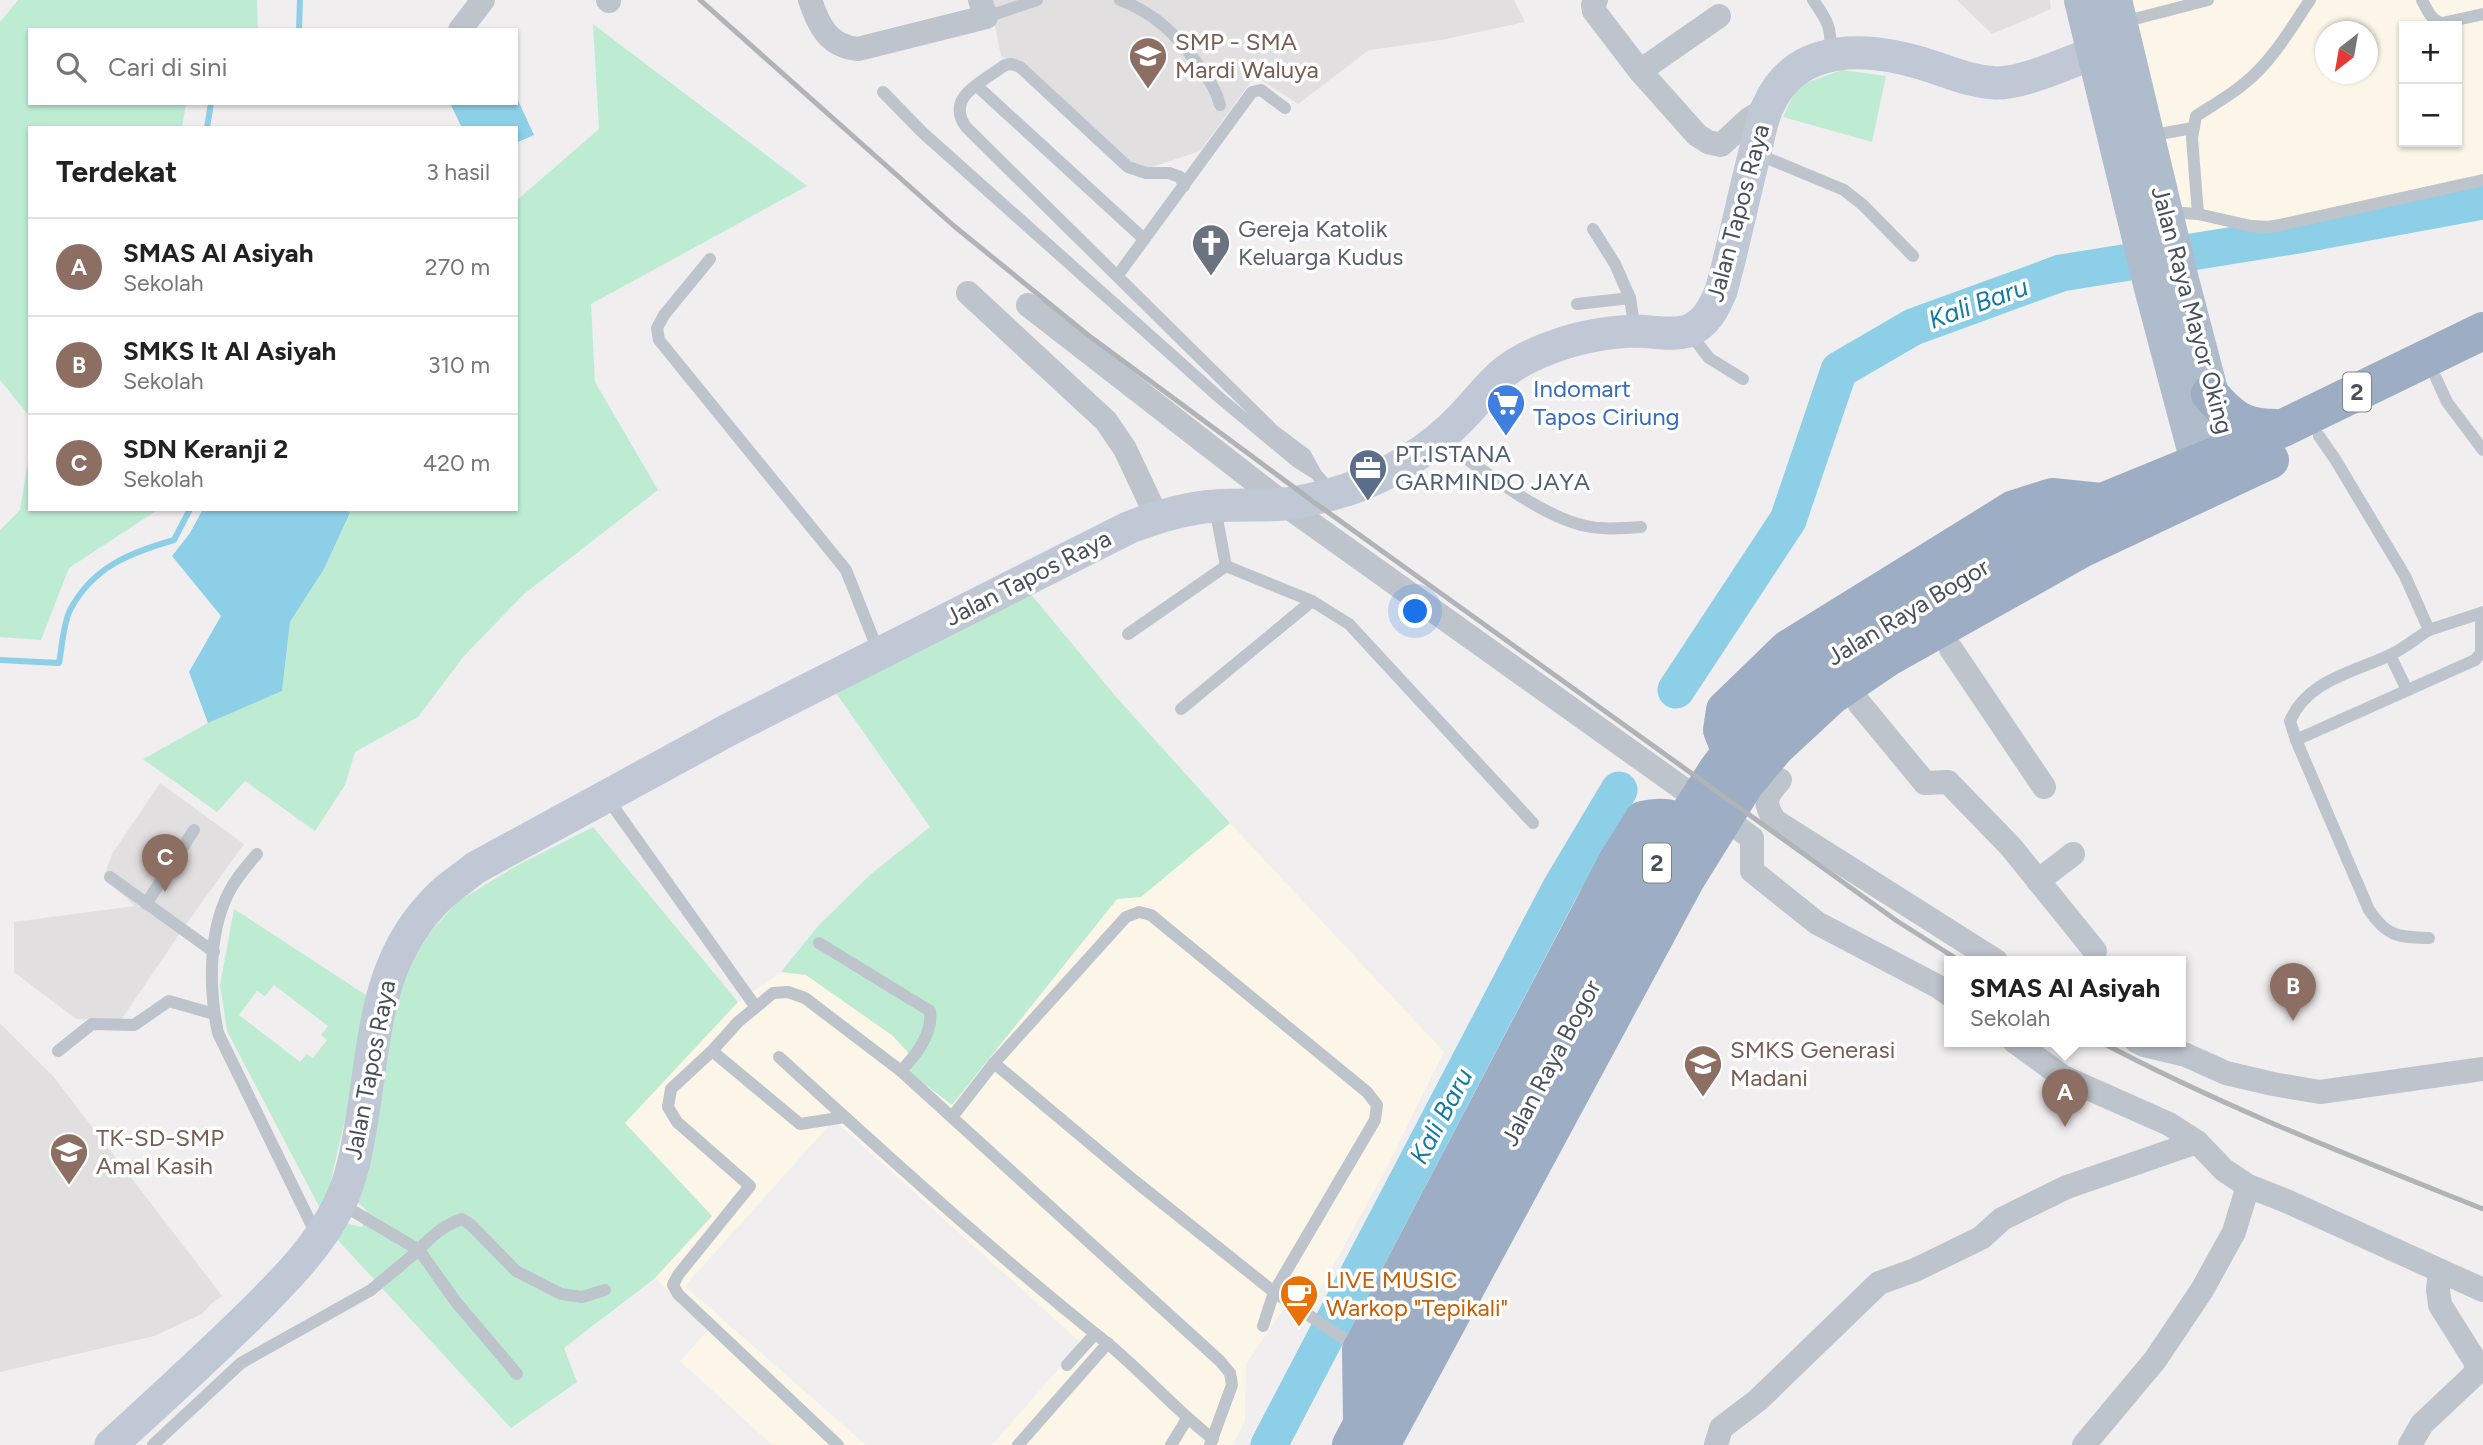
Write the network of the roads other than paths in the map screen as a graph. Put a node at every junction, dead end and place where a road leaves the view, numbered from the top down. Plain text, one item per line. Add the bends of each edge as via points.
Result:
1 (483, 0) edge
2 (810, 0) edge
3 (1037, 0) edge
4 (1120, 0) edge
5 (1596, 0) edge
6 (1813, 0) edge
7 (2083, 0) edge
8 (2208, 0) edge
9 (2310, 0) edge
10 (2422, 0) edge
11 (2162, 6) edge
12 (983, 8) edge
13 (2483, 14) edge
14 (1719, 16) dead end
15 (2110, 25) edge
16 (462, 28) edge
17 (1830, 54) junction
18 (1640, 71) junction
19 (977, 86) junction
20 (883, 92) dead end
21 (1220, 105) dead end
22 (1285, 108) dead end
23 (1766, 109) junction
24 (2193, 128) junction
25 (2146, 136) junction
26 (1755, 153) junction
27 (2483, 180) edge
28 (1184, 186) junction
29 (2167, 219) junction
30 (1593, 229) dead end
31 (1144, 239) junction
32 (1913, 256) dead end
33 (710, 259) dead end
34 (1118, 275) junction
35 (2166, 284) junction
36 (968, 293) dead end
37 (1630, 298) junction
38 (1577, 304) dead end
39 (1028, 305) dead end
40 (1635, 331) junction
41 (1688, 331) junction
42 (2483, 331) edge
43 (2483, 356) edge
44 (2436, 378) junction
45 (1743, 379) dead end
46 (2210, 394) junction
47 (2301, 432) junction
48 (1438, 439) junction
49 (2483, 450) edge
50 (2215, 456) junction
51 (1325, 484) junction
52 (2182, 501) junction
53 (2102, 502) junction
54 (1284, 504) junction
55 (1214, 506) junction
56 (1157, 517) junction
57 (1641, 527) dead end
58 (2079, 538) junction
59 (1226, 566) junction
60 (1312, 601) junction
61 (2482, 613) edge
62 (2429, 630) junction
63 (1129, 634) dead end
64 (1951, 649) junction
65 (879, 653) junction
66 (2390, 655) junction
67 (2407, 690) junction
68 (1859, 703) junction
69 (1181, 709) dead end
70 (2296, 740) junction
71 (1780, 780) junction
72 (2044, 787) dead end
73 (615, 809) dead end
74 (1533, 823) dead end
75 (1738, 828) junction
76 (194, 830) dead end
77 (257, 854) dead end
78 (2073, 854) dead end
79 (1719, 861) junction
80 (110, 877) dead end
81 (2038, 881) junction
82 (146, 904) junction
83 (2429, 938) dead end
84 (820, 943) dead end
85 (214, 951) junction
86 (2095, 951) dead end
87 (1988, 956) edge
88 (1944, 991) edge
89 (755, 1006) junction
90 (214, 1014) junction
91 (2022, 1047) edge
92 (2152, 1047) edge
93 (58, 1051) dead end
94 (712, 1051) junction
95 (779, 1057) dead end
96 (994, 1063) junction
97 (2483, 1069) edge
98 (901, 1071) junction
99 (845, 1117) junction
100 (952, 1117) junction
101 (2197, 1142) junction
102 (2248, 1186) junction
103 (340, 1203) junction
104 (319, 1240) junction
105 (419, 1250) junction
106 (2440, 1271) junction
107 (605, 1290) dead end
108 (2483, 1290) edge
109 (1274, 1292) junction
110 (1263, 1326) dead end
111 (1095, 1335) junction
112 (1108, 1343) junction
113 (1354, 1346) junction
114 (1068, 1365) dead end
115 (517, 1374) dead end
116 (1186, 1419) junction
117 (1372, 1432) edge
118 (1212, 1442) edge
119 (111, 1445) edge
120 (153, 1445) edge
121 (838, 1445) edge
122 (1017, 1445) edge
123 (1171, 1445) edge
124 (1716, 1445) edge
125 (2084, 1445) edge
126 (2410, 1445) edge

1 - 16 street
2 - 12 street via 819,24 841,46 859,49
3 - 12 lane
4 - 21 lane via 1163,23 1178,38 1211,83
5 - 18 street via 1594,11
6 - 17 lane via 1831,32
7 - 15 main road, Jalan Raya Mayor Oking
8 - 11 lane
9 - 24 lane via 2275,52 2246,82 2196,116
10 - 13 lane via 2429,14 2442,23
11 - 15 lane
14 - 18 street
15 - 17 main road, Jalan Tapos Raya via 2022,78 2001,83 1981,82 1896,58
15 - 25 main road, Jalan Raya Mayor Oking
15 - 29 main road, Jalan Raya Mayor Oking
17 - 23 main road, Jalan Tapos Raya via 1792,72
18 - 23 street via 1708,142 1721,145
19 - 28 lane via 1005,65 1020,67 1128,167 1169,173 1180,177
19 - 31 lane
19 - 34 lane via 959,105 960,119
20 - 51 lane via 1220,398
22 - 28 lane via 1261,90 1252,92
23 - 26 main road, Jalan Tapos Raya
24 - 25 lane
24 - 29 lane
25 - 29 main road, Jalan Raya Mayor Oking
26 - 32 lane via 1844,190
26 - 41 main road, Jalan Tapos Raya via 1721,291 1711,313
27 - 29 lane via 2272,227
28 - 31 lane
29 - 35 main road, Jalan Raya Mayor Oking
30 - 37 lane
31 - 34 lane
33 - 65 lane via 664,315 657,328 659,340 846,570
34 - 51 lane via 1273,430 1306,453
35 - 46 main road, Jalan Raya Mayor Oking
35 - 50 main road, Jalan Raya Mayor Oking
36 - 56 street via 1106,421 1125,449
37 - 38 lane
37 - 40 lane
39 - 54 street
40 - 41 main road, Jalan Tapos Raya
40 - 48 main road, Jalan Tapos Raya via 1590,336 1522,360 1494,379
41 - 45 lane via 1709,358
42 - 47 highway, Jalan Raya Bogor / 2
43 - 44 highway, Jalan Raya Bogor / 2
44 - 47 highway, Jalan Raya Bogor / 2
44 - 49 lane
46 - 47 highway via 2241,422 2258,429
46 - 50 main road, Jalan Raya Mayor Oking
47 - 50 highway, Jalan Raya Bogor / 2
47 - 52 highway, Jalan Raya Bogor / 2
47 - 62 lane via 2405,576
48 - 51 main road, Jalan Tapos Raya via 1378,476
48 - 57 lane via 1507,488 1563,519 1605,529
50 - 53 highway, Jalan Raya Bogor / 2
50 - 58 main road, Jalan Raya Mayor Oking via 2223,462 2137,504 2097,533
51 - 54 main road, Jalan Tapos Raya via 1311,500
52 - 58 highway, Jalan Raya Bogor / 2
52 - 64 highway via 2110,559
53 - 58 highway, Jalan Raya Bogor / 2
53 - 71 highway via 2052,497 2014,509 1788,649 1726,710 1722,730 1728,745 1745,762
54 - 55 main road, Jalan Tapos Raya
54 - 75 street
55 - 56 main road, Jalan Tapos Raya
55 - 59 lane
56 - 65 main road, Jalan Tapos Raya
58 - 117 highway, Jalan Raya Bogor / 2 via 1890,617 1808,673 1747,730 1658,862
59 - 60 lane
59 - 63 lane
60 - 69 lane
60 - 74 lane via 1349,624
61 - 62 lane
61 - 67 lane via 2481,653 2476,660
62 - 66 lane
64 - 68 highway
64 - 72 street
65 - 103 main road, Jalan Tapos Raya via 475,869 442,894 393,961 381,995 357,1152
66 - 67 lane
66 - 70 lane via 2308,693 2290,721
67 - 70 lane
68 - 71 highway
68 - 81 street via 1925,783 1948,782
70 - 83 lane via 2378,924 2394,935
71 - 87 street via 1768,794 1767,808 1775,821
73 - 89 lane
75 - 79 street
75 - 88 street via 1752,838 1752,871 1817,923
76 - 82 lane
77 - 85 lane via 227,896
78 - 81 street
79 - 113 highway via 1714,846 1678,819 1659,816 1643,820
79 - 117 highway via 1454,1343 1426,1387
80 - 82 lane
81 - 86 street
82 - 85 lane
84 - 98 lane via 930,1011 932,1026
85 - 90 lane
89 - 94 lane
89 - 98 lane via 773,993 805,998
90 - 93 lane via 169,1001 134,1025 92,1024
90 - 104 lane via 218,1033
91 - 101 street via 2063,1077 2169,1124
92 - 97 street via 2186,1055 2227,1073 2320,1091
94 - 99 lane via 800,1124
94 - 121 lane via 671,1089 668,1107 677,1122 750,1186 673,1285
95 - 99 lane
96 - 100 lane
96 - 109 lane
96 - 109 lane via 1126,917 1139,912 1151,915 1367,1092 1377,1105 1376,1120
98 - 100 lane
99 - 111 lane
100 - 118 lane via 1225,1367 1232,1385
101 - 102 street via 2224,1170
101 - 124 street via 2067,1187 2002,1219 1981,1238 1879,1283 1758,1401 1721,1428
102 - 106 street
102 - 125 street via 2234,1232 2202,1290 2155,1360
103 - 104 main road, Jalan Tapos Raya
103 - 105 lane
104 - 119 main road, Jalan Tapos Raya via 237,1328
105 - 107 lane via 430,1237 461,1219 516,1270 561,1294 582,1297
105 - 115 lane
105 - 120 lane via 371,1290 241,1363
106 - 108 street
106 - 126 street via 2440,1306 2477,1368 2422,1424
109 - 110 lane
109 - 113 lane
111 - 112 lane
111 - 114 lane
112 - 116 lane
112 - 122 lane
113 - 117 highway
116 - 118 lane
116 - 123 lane

